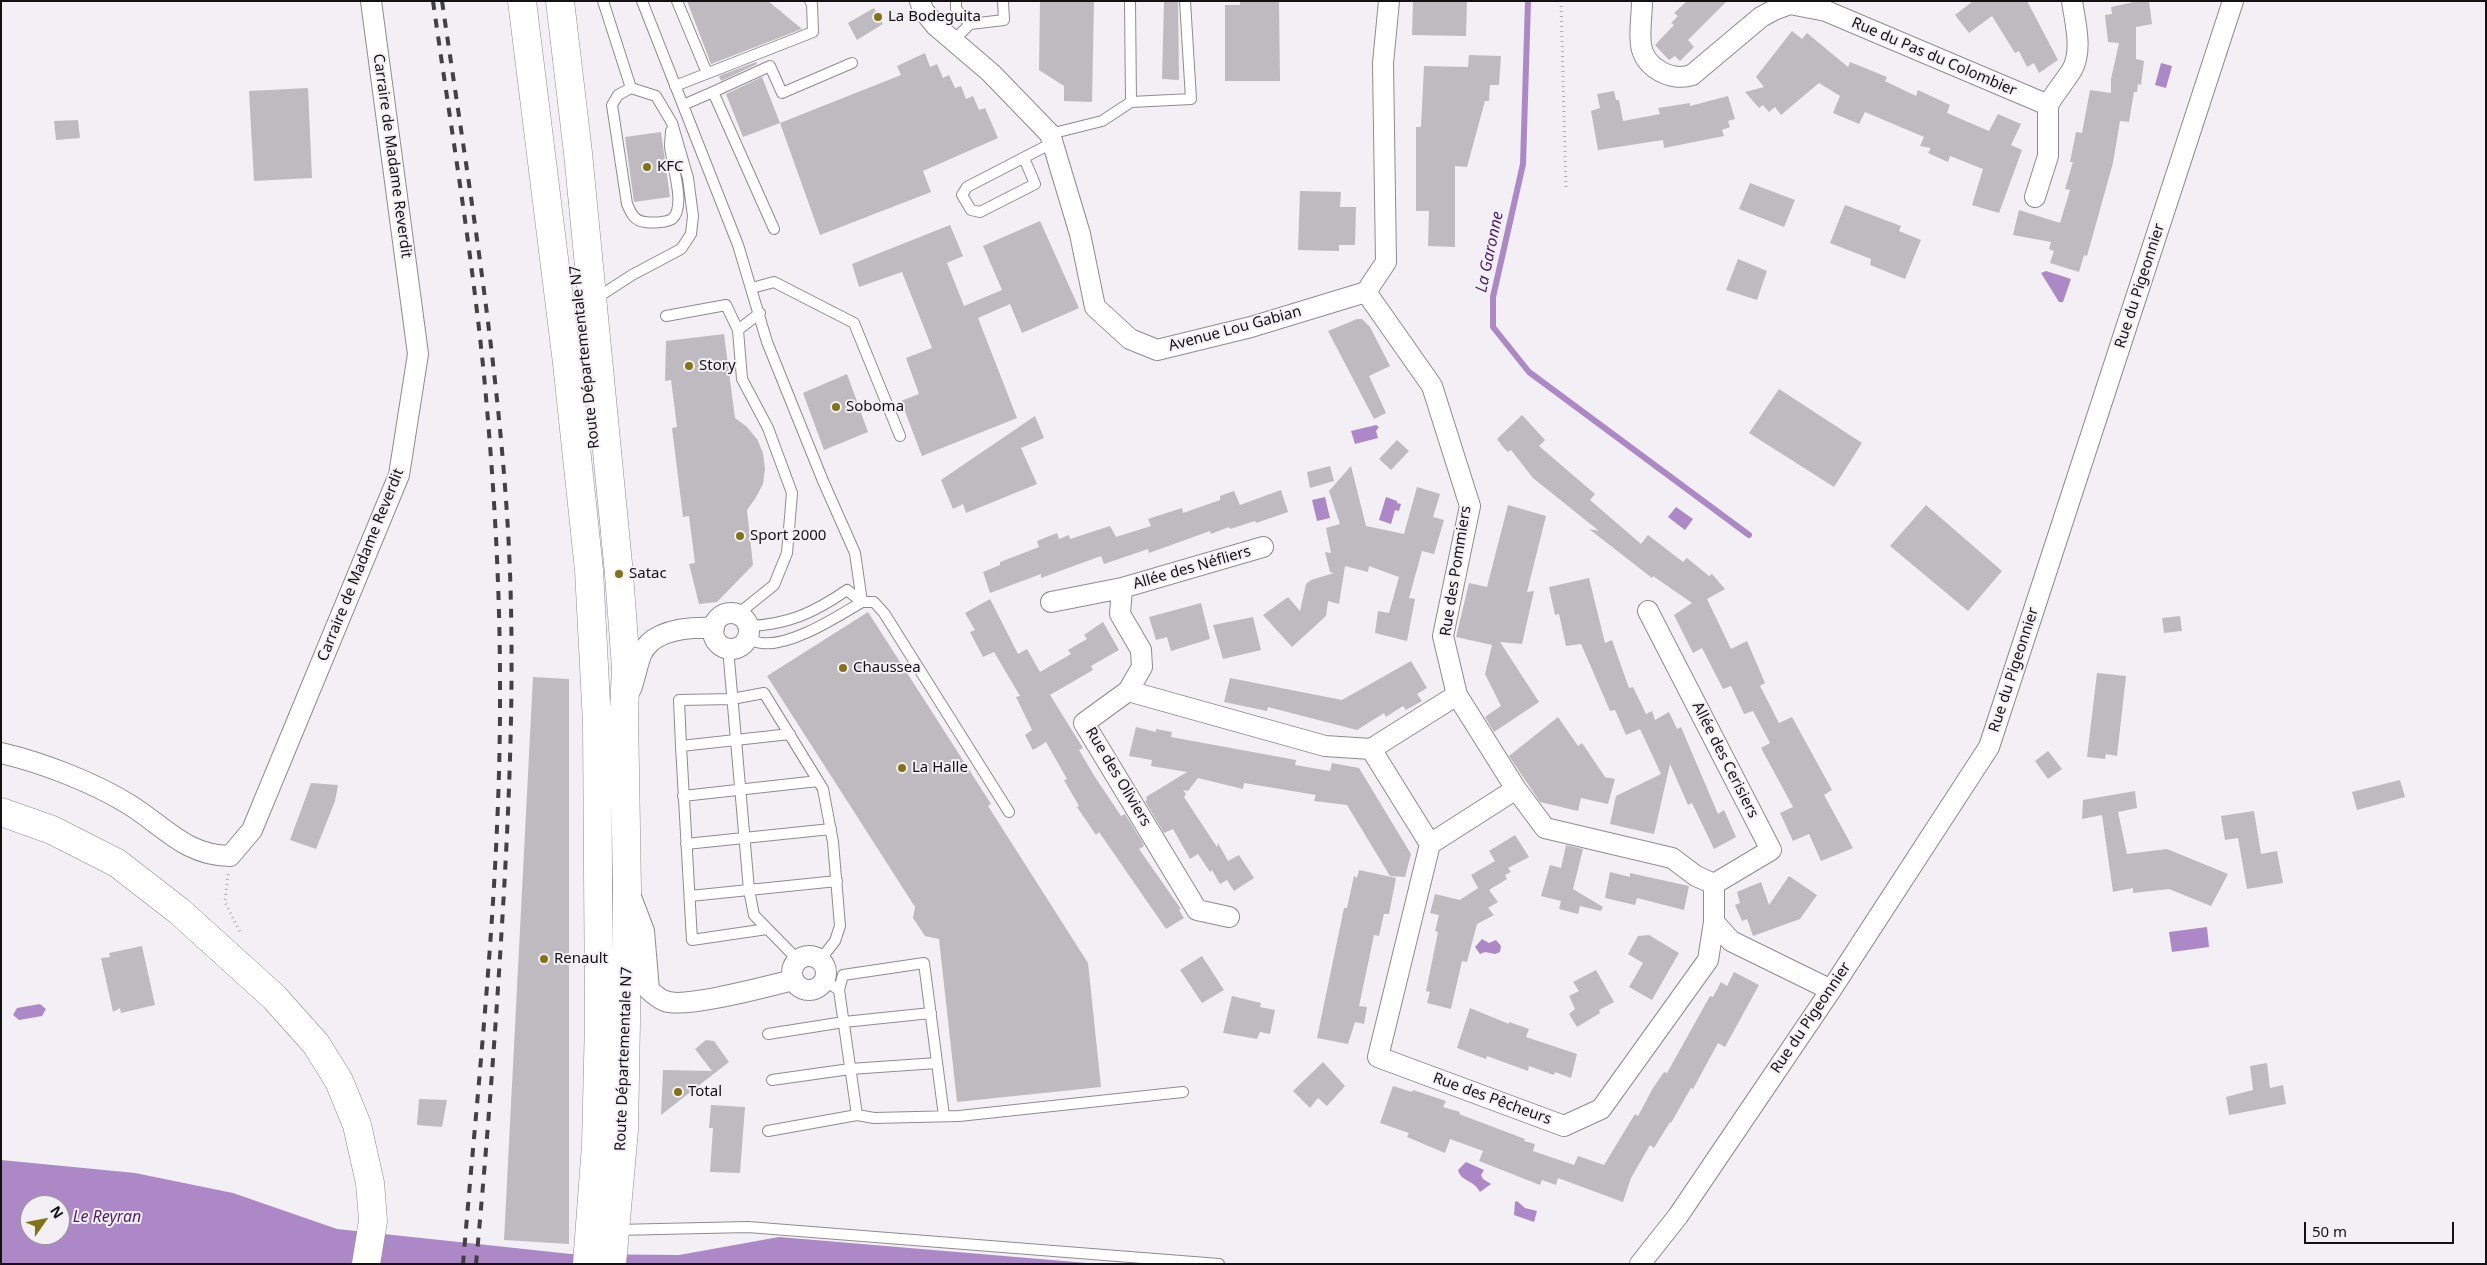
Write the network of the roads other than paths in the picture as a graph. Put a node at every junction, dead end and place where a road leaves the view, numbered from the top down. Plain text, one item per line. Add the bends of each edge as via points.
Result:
1 (371, 1) edge
2 (506, 1) edge
3 (522, 1) edge
4 (543, 1) edge
5 (560, 1) edge
6 (603, 1) edge
7 (642, 1) edge
8 (677, 1) edge
9 (810, 1) edge
10 (920, 1) edge
11 (956, 1) edge
12 (1003, 1) edge
13 (1130, 1) edge
14 (1186, 1) edge
15 (1389, 1) edge
16 (1642, 1) edge
17 (2072, 1) edge
18 (2233, 1) edge
19 (970, 24) junction
20 (953, 41) junction
21 (852, 63) dead end
22 (707, 73) junction
23 (675, 86) junction
24 (631, 88) junction
25 (713, 92) junction
26 (1131, 102) junction
27 (2048, 105) junction
28 (683, 106) junction
29 (672, 123) junction
30 (1051, 139) junction
31 (1024, 158) junction
32 (544, 182) junction
33 (2035, 197) dead end
34 (774, 229) dead end
35 (752, 288) junction
36 (1366, 292) junction
37 (592, 301) junction
38 (760, 313) junction
39 (666, 316) dead end
40 (738, 330) junction
41 (900, 436) dead end
42 (1263, 547) dead end
43 (1122, 588) junction
44 (862, 602) junction
45 (1051, 602) dead end
46 (1648, 611) dead end
47 (744, 626) junction
48 (714, 628) junction
49 (728, 648) junction
50 (1128, 691) junction
51 (1457, 695) junction
52 (732, 698) junction
53 (624, 712) junction
54 (790, 734) junction
55 (736, 741) junction
56 (681, 746) junction
57 (1371, 749) junction
58 (1, 753) edge
59 (818, 781) junction
60 (1516, 789) junction
61 (740, 790) junction
62 (684, 796) junction
63 (1, 812) edge
64 (1009, 812) dead end
65 (831, 830) junction
66 (743, 837) junction
67 (686, 844) junction
68 (1430, 844) junction
69 (837, 881) junction
70 (1714, 884) junction
71 (627, 889) junction
72 (749, 890) junction
73 (690, 896) junction
74 (1228, 917) dead end
75 (1714, 922) junction
76 (768, 929) junction
77 (798, 959) junction
78 (820, 960) junction
79 (793, 980) junction
80 (832, 985) junction
81 (1831, 990) junction
82 (931, 1013) junction
83 (844, 1022) junction
84 (768, 1034) dead end
85 (938, 1063) junction
86 (850, 1069) junction
87 (772, 1080) dead end
88 (1183, 1092) dead end
89 (857, 1115) junction
90 (944, 1116) junction
91 (768, 1131) dead end
92 (604, 1249) edge
93 (366, 1264) edge
94 (1219, 1264) edge
95 (1640, 1264) edge

1 - 58 street, Carraire de Madame Reverdit via 418,354 399,475 252,830 230,856 211,856 191,848 128,804 65,773
2 - 32 main road via 519,55 529,126
3 - 32 main road
4 - 53 main road, Route Départementale N7 via 584,340 616,669
5 - 37 main road, Route Départementale N7
6 - 24 lane
7 - 23 lane
8 - 22 lane
9 - 22 lane via 813,32
10 - 20 street, Avenue Lou Gabian via 932,21
11 - 19 lane via 956,9
12 - 19 lane via 1004,20
13 - 26 lane
14 - 26 lane via 1191,99
15 - 36 street via 1382,62 1386,262
16 - 27 street, Rue du Pas du Colombier via 1641,46 1648,61 1672,76 1683,78 1692,75 1761,17 1790,4 1826,10
17 - 27 street via 2077,54 2073,68
18 - 81 street, Rue du Pigeonnier via 1989,747
19 - 20 lane
20 - 30 street, Avenue Lou Gabian via 991,73
21 - 25 lane via 782,93 770,66
22 - 23 lane
23 - 28 lane
24 - 29 lane, Route Départementale N7 via 656,96
24 - 29 lane via 618,95 612,105 627,204 632,216 642,222 671,219 677,212 678,190 670,146
25 - 28 lane
25 - 34 lane
26 - 30 lane via 1102,121
27 - 33 street via 2048,156
28 - 35 lane
29 - 37 lane, Route Départementale N7 via 688,178 693,216 691,234 681,249
30 - 31 lane
30 - 36 street, Avenue Lou Gabian via 1080,234 1095,307 1130,339 1157,350 1251,327
31 - 31 lane via 967,187 962,195 971,210 980,212 1035,184
32 - 92 main road via 589,570 597,723 599,1020 596,1145
35 - 38 lane
35 - 41 lane via 774,282 854,323
36 - 51 street, Rue des Pommiers via 1432,386 1470,506 1443,636
37 - 53 main road, Route Départementale N7 via 620,584 626,668
38 - 40 lane
38 - 44 lane via 767,342 856,553
39 - 40 lane via 726,305
40 - 47 lane via 742,379 768,428 792,494 787,553 774,585
42 - 43 street, Allée des Néfliers
43 - 45 street, Allée des Néfliers
43 - 50 street, Allée des Néfliers via 1120,614 1141,650 1142,667
44 - 47 lane via 847,590 803,617
44 - 47 lane via 811,631 781,641 762,644
44 - 64 lane via 874,602 884,613
46 - 70 street, Allée des Cerisiers via 1771,850
47 - 48 street via 725,614
47 - 49 street via 740,646
48 - 49 street via 715,638
48 - 53 street, Route Départementale N7 via 670,632 646,647
49 - 52 lane
50 - 57 street via 1325,746
50 - 74 street, Rue des Oliviers via 1084,723 1197,910
51 - 57 street
51 - 60 street, Rue des Pommiers
52 - 54 lane via 764,693
52 - 55 lane
52 - 56 lane via 679,700
53 - 71 main road, Route Départementale N7
54 - 55 lane
54 - 59 lane
55 - 56 lane
55 - 61 lane
56 - 62 lane
57 - 68 street
59 - 61 lane
59 - 65 lane via 823,789
60 - 68 street
60 - 70 street, Rue des Pommiers via 1545,828 1672,858 1696,876
61 - 62 lane
61 - 66 lane
62 - 67 lane
63 - 93 main road via 52,830 117,863 179,911 274,997 316,1044 339,1081 357,1125 370,1183 373,1221
65 - 66 lane
65 - 69 lane
66 - 67 lane
66 - 72 lane
67 - 73 lane
68 - 75 street, Rue des Pêcheurs via 1378,1057 1564,1126 1601,1109 1708,960
69 - 72 lane
69 - 78 lane via 840,926 835,941
70 - 75 street
71 - 79 street, Route Départementale N7 via 644,931 649,990 666,1002 679,1003
71 - 92 main road, Route Départementale N7 via 624,1130
72 - 73 lane
72 - 76 lane via 754,915
73 - 76 lane via 692,940
75 - 81 street via 1731,941
76 - 77 lane
77 - 78 street via 811,956
77 - 79 street via 791,970
78 - 80 street
79 - 80 street via 806,990
80 - 82 lane via 843,975 924,963
80 - 83 lane
81 - 95 street, Rue du Pigeonnier via 1678,1216
82 - 83 lane
82 - 85 lane
83 - 84 lane
83 - 86 lane
85 - 86 lane
85 - 90 lane
86 - 87 lane
86 - 89 lane
88 - 90 lane
89 - 90 lane via 874,1118
89 - 91 lane
92 - 94 lane via 748,1227

